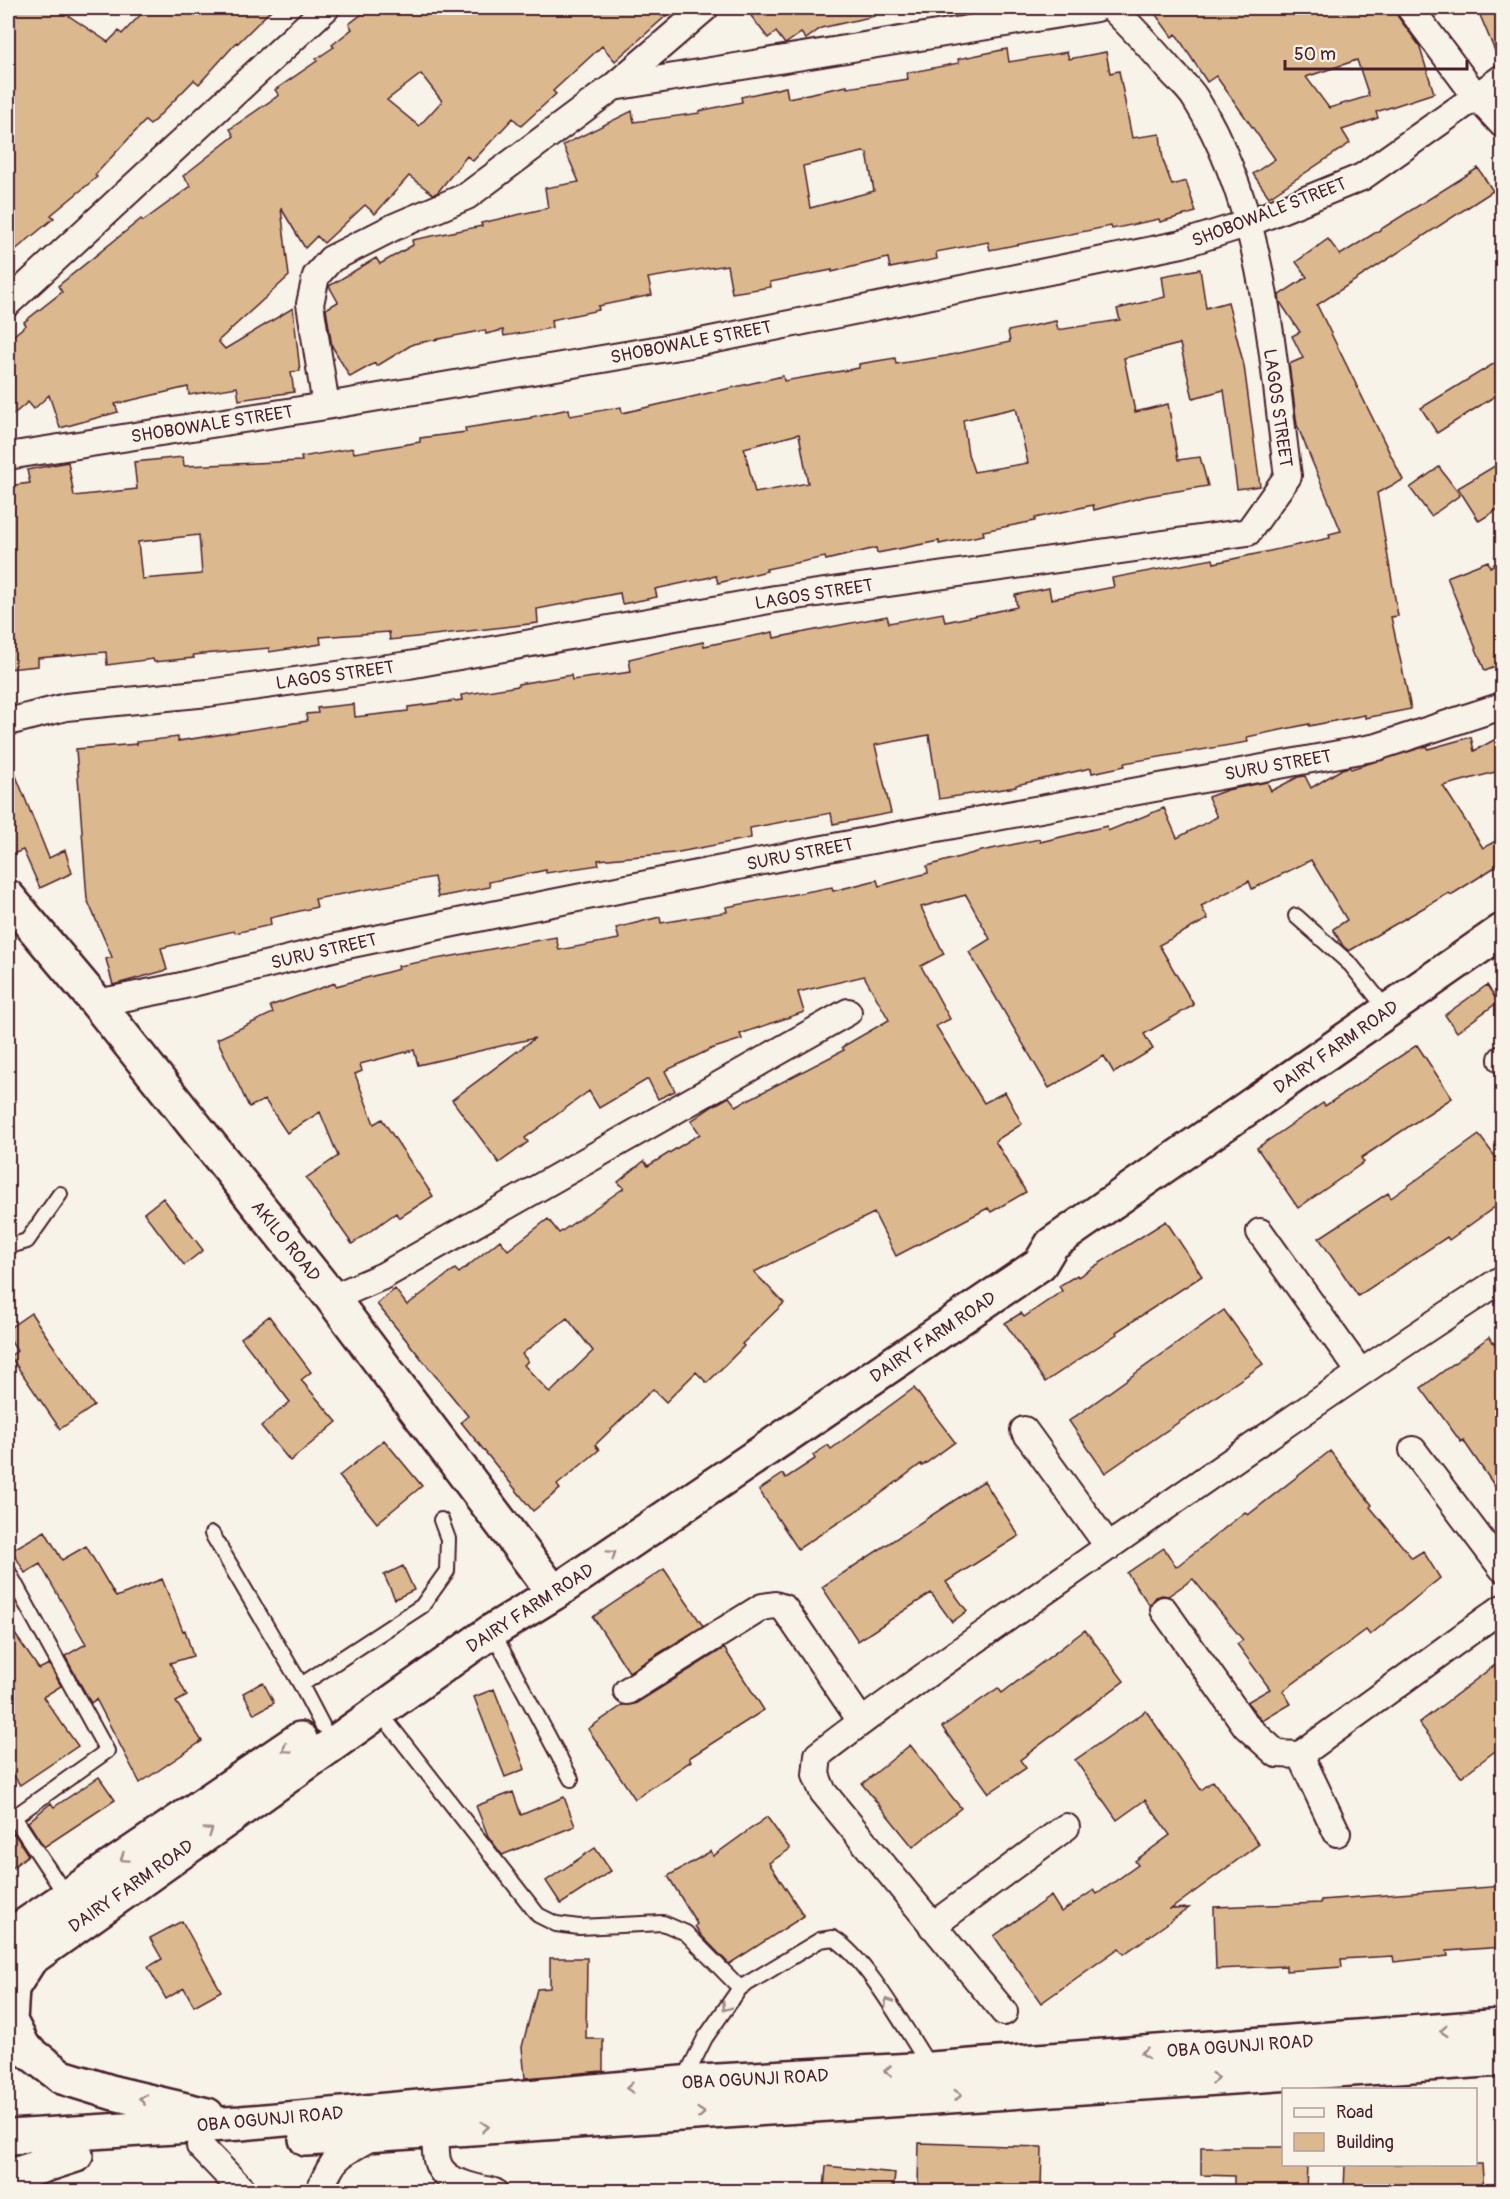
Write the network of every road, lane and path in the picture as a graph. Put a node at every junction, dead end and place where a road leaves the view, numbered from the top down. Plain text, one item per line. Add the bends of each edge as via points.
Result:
1 (326, 8) edge
2 (705, 8) edge
3 (1097, 8) edge
4 (1112, 8) edge
5 (1410, 8) edge
6 (1503, 78) edge
7 (613, 87) junction
8 (1475, 95) junction
9 (1503, 124) edge
10 (1249, 223) junction
11 (8, 303) edge
12 (326, 406) junction
13 (8, 456) edge
14 (1503, 706) edge
15 (8, 722) edge
16 (8, 897) edge
17 (1296, 916) dead end
18 (1503, 931) edge
19 (97, 1003) junction
20 (1388, 1011) junction
21 (848, 1012) dead end
22 (60, 1194) dead end
23 (1260, 1232) dead end
24 (8, 1242) edge
25 (1503, 1279) edge
26 (332, 1299) junction
27 (1360, 1372) junction
28 (1024, 1430) dead end
29 (1413, 1450) dead end
30 (441, 1520) dead end
31 (212, 1534) dead end
32 (1109, 1546) junction
33 (1503, 1568) edge
34 (8, 1571) edge
35 (548, 1585) junction
36 (1503, 1608) edge
37 (1164, 1610) dead end
38 (492, 1631) junction
39 (301, 1685) junction
40 (627, 1691) dead end
41 (378, 1710) junction
42 (861, 1721) junction
43 (322, 1725) junction
44 (1300, 1755) junction
45 (571, 1779) dead end
46 (1066, 1827) dead end
47 (1337, 1833) dead end
48 (67, 1897) junction
49 (932, 1926) junction
50 (16, 1957) edge
51 (740, 1988) junction
52 (1004, 2012) dead end
53 (1503, 2026) edge
54 (1503, 2059) edge
55 (931, 2069) junction
56 (1012, 2077) junction
57 (682, 2083) junction
58 (435, 2118) junction
59 (241, 2122) junction
60 (377, 2134) junction
61 (8, 2137) edge
62 (200, 2146) junction
63 (76, 2155) junction
64 (8, 2157) edge
65 (8, 2177) edge
66 (244, 2192) edge
67 (319, 2192) edge
68 (494, 2192) edge

1 - 11 street
2 - 7 street
3 - 7 street
4 - 10 street, LAGOS STREET via 1194,96 1219,140
5 - 8 street
6 - 8 street, SHOBOWALE STREET
7 - 12 street via 467,196 394,227 331,260 316,276 310,304
8 - 9 street
8 - 10 street, SHOBOWALE STREET via 1362,177
10 - 12 street, SHOBOWALE STREET via 1182,244 696,343
10 - 15 street, LAGOS STREET via 1261,280 1288,476 1248,532 775,599 409,665 208,693 66,707
12 - 13 street, SHOBOWALE STREET
14 - 19 street, SURU STREET via 1377,747 512,910
16 - 19 main road, AKILO ROAD
17 - 20 lane via 1351,966
18 - 20 main road, DAIRY FARM ROAD
19 - 26 main road, AKILO ROAD
20 - 35 main road, DAIRY FARM ROAD via 1052,1244 1040,1264
21 - 26 street via 383,1276
22 - 24 lane via 27,1240 13,1245
23 - 27 street
25 - 27 street
26 - 35 main road, AKILO ROAD
27 - 32 street
28 - 32 street
29 - 33 street
30 - 39 lane via 448,1539 447,1571 422,1606
31 - 39 lane
32 - 42 street
34 - 48 lane via 107,1751 14,1817
35 - 38 main road, DAIRY FARM ROAD
35 - 43 main road, DAIRY FARM ROAD
36 - 44 street
37 - 44 street via 1246,1726 1277,1754
38 - 41 main road, DAIRY FARM ROAD
38 - 45 lane
39 - 43 lane
40 - 42 street via 737,1621 762,1607 775,1605 784,1608
50 -> 41 main road, DAIRY FARM ROAD
41 - 51 lane via 538,1916 556,1924 579,1927 663,1923 686,1933
42 - 49 street via 818,1755 816,1775 823,1792
43 -> 48 main road, DAIRY FARM ROAD
44 - 47 street
46 - 49 street
48 - 50 main road, DAIRY FARM ROAD
49 - 52 street
59 -> 50 main road via 62,2077 24,2048 10,2021
55 -> 51 lane via 874,1981 844,1944 834,1938 820,1940
51 -> 57 lane via 705,2038
53 -> 56 main road, OBA OGUNJI ROAD
56 -> 54 main road, OBA OGUNJI ROAD
55 - 56 main road, OBA OGUNJI ROAD
55 -> 57 main road, OBA OGUNJI ROAD
58 -> 56 main road, OBA OGUNJI ROAD
57 -> 58 main road, OBA OGUNJI ROAD
58 - 59 main road, OBA OGUNJI ROAD
58 - 60 main road, OBA OGUNJI ROAD
58 - 68 street via 438,2163 447,2175 460,2184
59 - 61 main road, OBA OGUNJI ROAD
60 - 62 main road, OBA OGUNJI ROAD
60 - 67 street via 339,2155
62 - 63 main road, OBA OGUNJI ROAD
62 - 66 street
63 - 64 main road, OBA OGUNJI ROAD
63 - 65 main road

